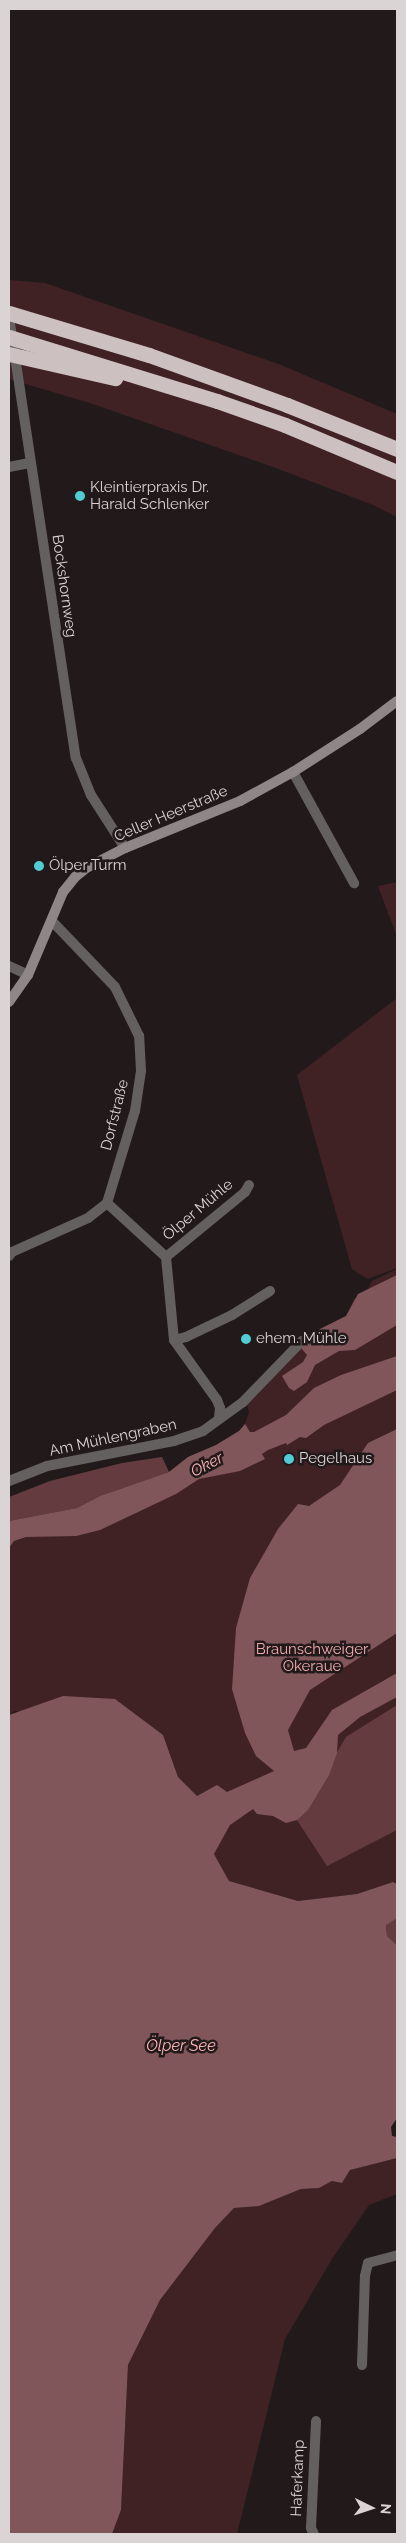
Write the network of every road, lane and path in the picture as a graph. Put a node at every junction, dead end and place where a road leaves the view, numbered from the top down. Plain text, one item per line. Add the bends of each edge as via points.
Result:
1 (9, 315) edge
2 (9, 337) edge
3 (9, 354) edge
4 (217, 401) junction
5 (397, 449) edge
6 (30, 463) junction
7 (9, 467) edge
8 (397, 472) edge
9 (397, 701) edge
10 (293, 772) junction
11 (125, 848) junction
12 (354, 883) dead end
13 (52, 921) junction
14 (9, 966) edge
15 (28, 975) junction
16 (9, 1002) edge
17 (249, 1184) dead end
18 (107, 1203) junction
19 (9, 1256) edge
20 (166, 1257) junction
21 (270, 1290) dead end
22 (174, 1340) junction
23 (302, 1341) dead end
24 (219, 1418) junction
25 (9, 1481) edge
26 (397, 2254) edge
27 (362, 2365) dead end
28 (316, 2421) dead end
29 (314, 2534) edge

1 - 5 highway via 40,321 158,358 287,404
1 - 6 street, Bockshornweg
2 - 4 highway
3 - 4 highway
4 - 8 highway via 285,425
6 - 7 street
6 - 11 street, Bockshornweg via 76,758 91,795
9 - 10 main road, Celler Heerstraße
10 - 11 main road, Celler Heerstraße via 240,801
10 - 12 street
11 - 13 main road, Celler Heerstraße via 88,867 75,878 63,892
13 - 15 main road, Celler Heerstraße
13 - 18 street, Dorfstraße via 115,987 139,1036 142,1054 137,1098
14 - 15 street
15 - 16 main road, Celler Heerstraße
17 - 20 street, Ölper Mühle via 245,1192
18 - 19 street via 88,1218
18 - 20 street
20 - 22 street
21 - 22 street via 232,1315
22 - 24 street via 217,1400
23 - 24 street, Am Mühlengraben via 243,1402
24 - 25 street, Am Mühlengraben via 190,1437 79,1458
26 - 27 street via 368,2263
28 - 29 street, Haferkamp via 311,2528

